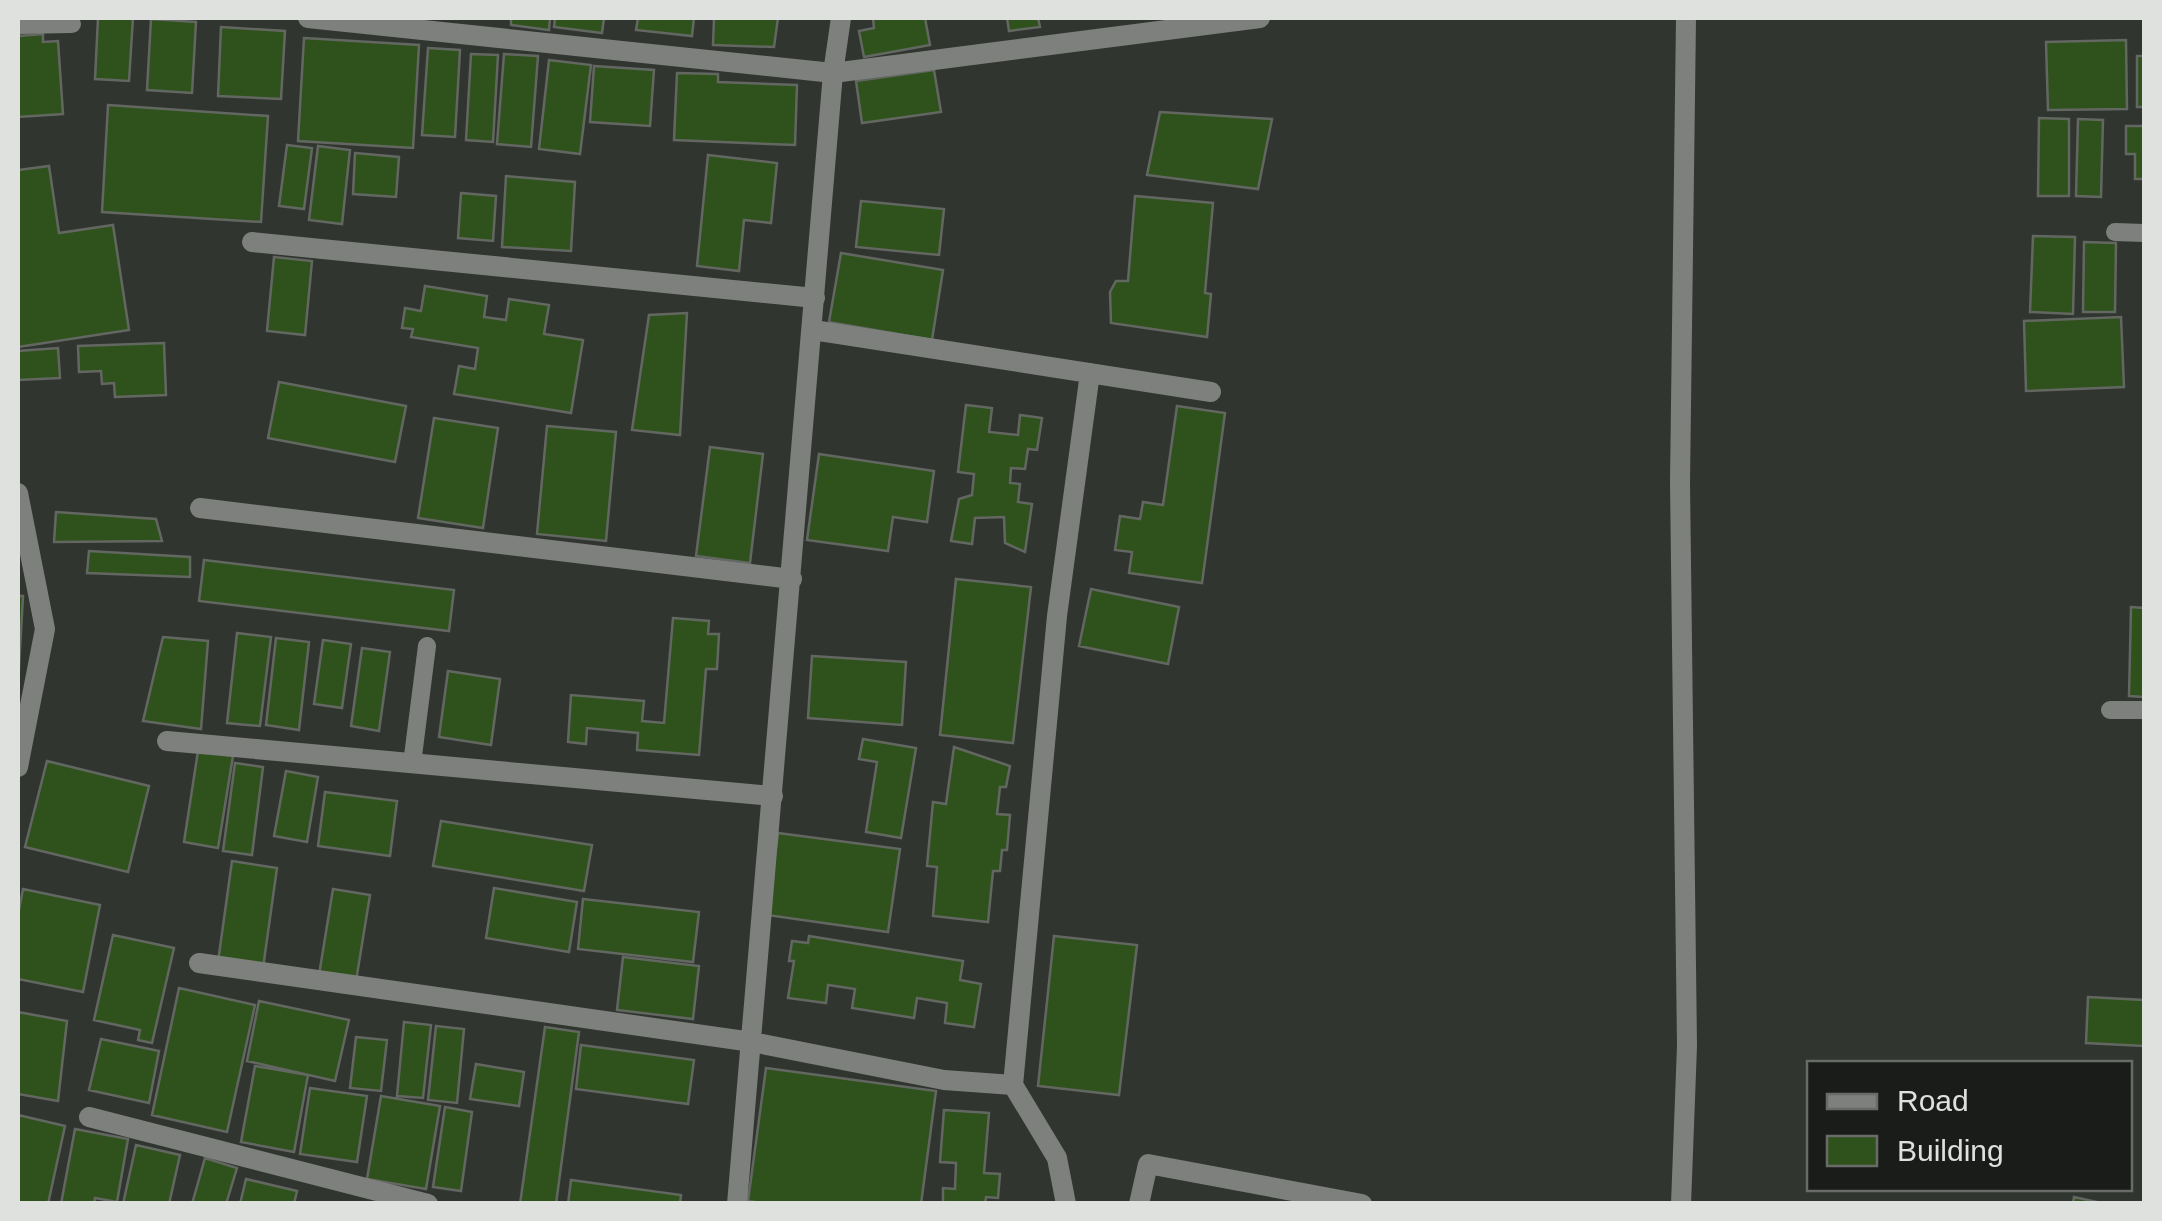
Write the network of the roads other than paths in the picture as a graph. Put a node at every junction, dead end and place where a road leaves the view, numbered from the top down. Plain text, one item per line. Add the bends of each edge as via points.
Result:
1 (308, 18) edge
2 (841, 18) edge
3 (1260, 18) edge
4 (1686, 18) edge
5 (72, 24) dead end
6 (18, 25) edge
7 (833, 73) junction
8 (2116, 232) dead end
9 (2144, 233) edge
10 (252, 242) dead end
11 (816, 298) junction
12 (812, 330) junction
13 (1090, 373) junction
14 (1211, 392) dead end
15 (18, 498) edge
16 (200, 508) dead end
17 (792, 579) junction
18 (427, 646) dead end
19 (2110, 710) dead end
20 (2144, 710) edge
21 (23, 716) edge
22 (167, 741) dead end
23 (412, 764) junction
24 (18, 768) edge
25 (774, 796) junction
26 (199, 963) dead end
27 (752, 1042) junction
28 (1013, 1085) junction
29 (89, 1117) dead end
30 (428, 1204) edge
31 (737, 1204) edge
32 (1066, 1204) edge
33 (1138, 1204) edge
34 (1362, 1204) edge
35 (1682, 1204) edge

1 - 7 street
2 - 7 street
3 - 7 street
4 - 35 street
5 - 6 lane
7 - 11 street
8 - 9 lane
10 - 11 street
11 - 12 street
12 - 13 street
12 - 17 street
13 - 14 street
13 - 28 street via 1057,616
15 - 21 street via 46,629
16 - 17 street
17 - 25 street
18 - 23 lane
19 - 20 lane
21 - 24 street
22 - 23 street
23 - 25 street
25 - 27 street
26 - 27 street
27 - 28 street via 944,1080
27 - 31 street
28 - 32 street via 1057,1158
29 - 30 street
33 - 34 street via 1148,1164

